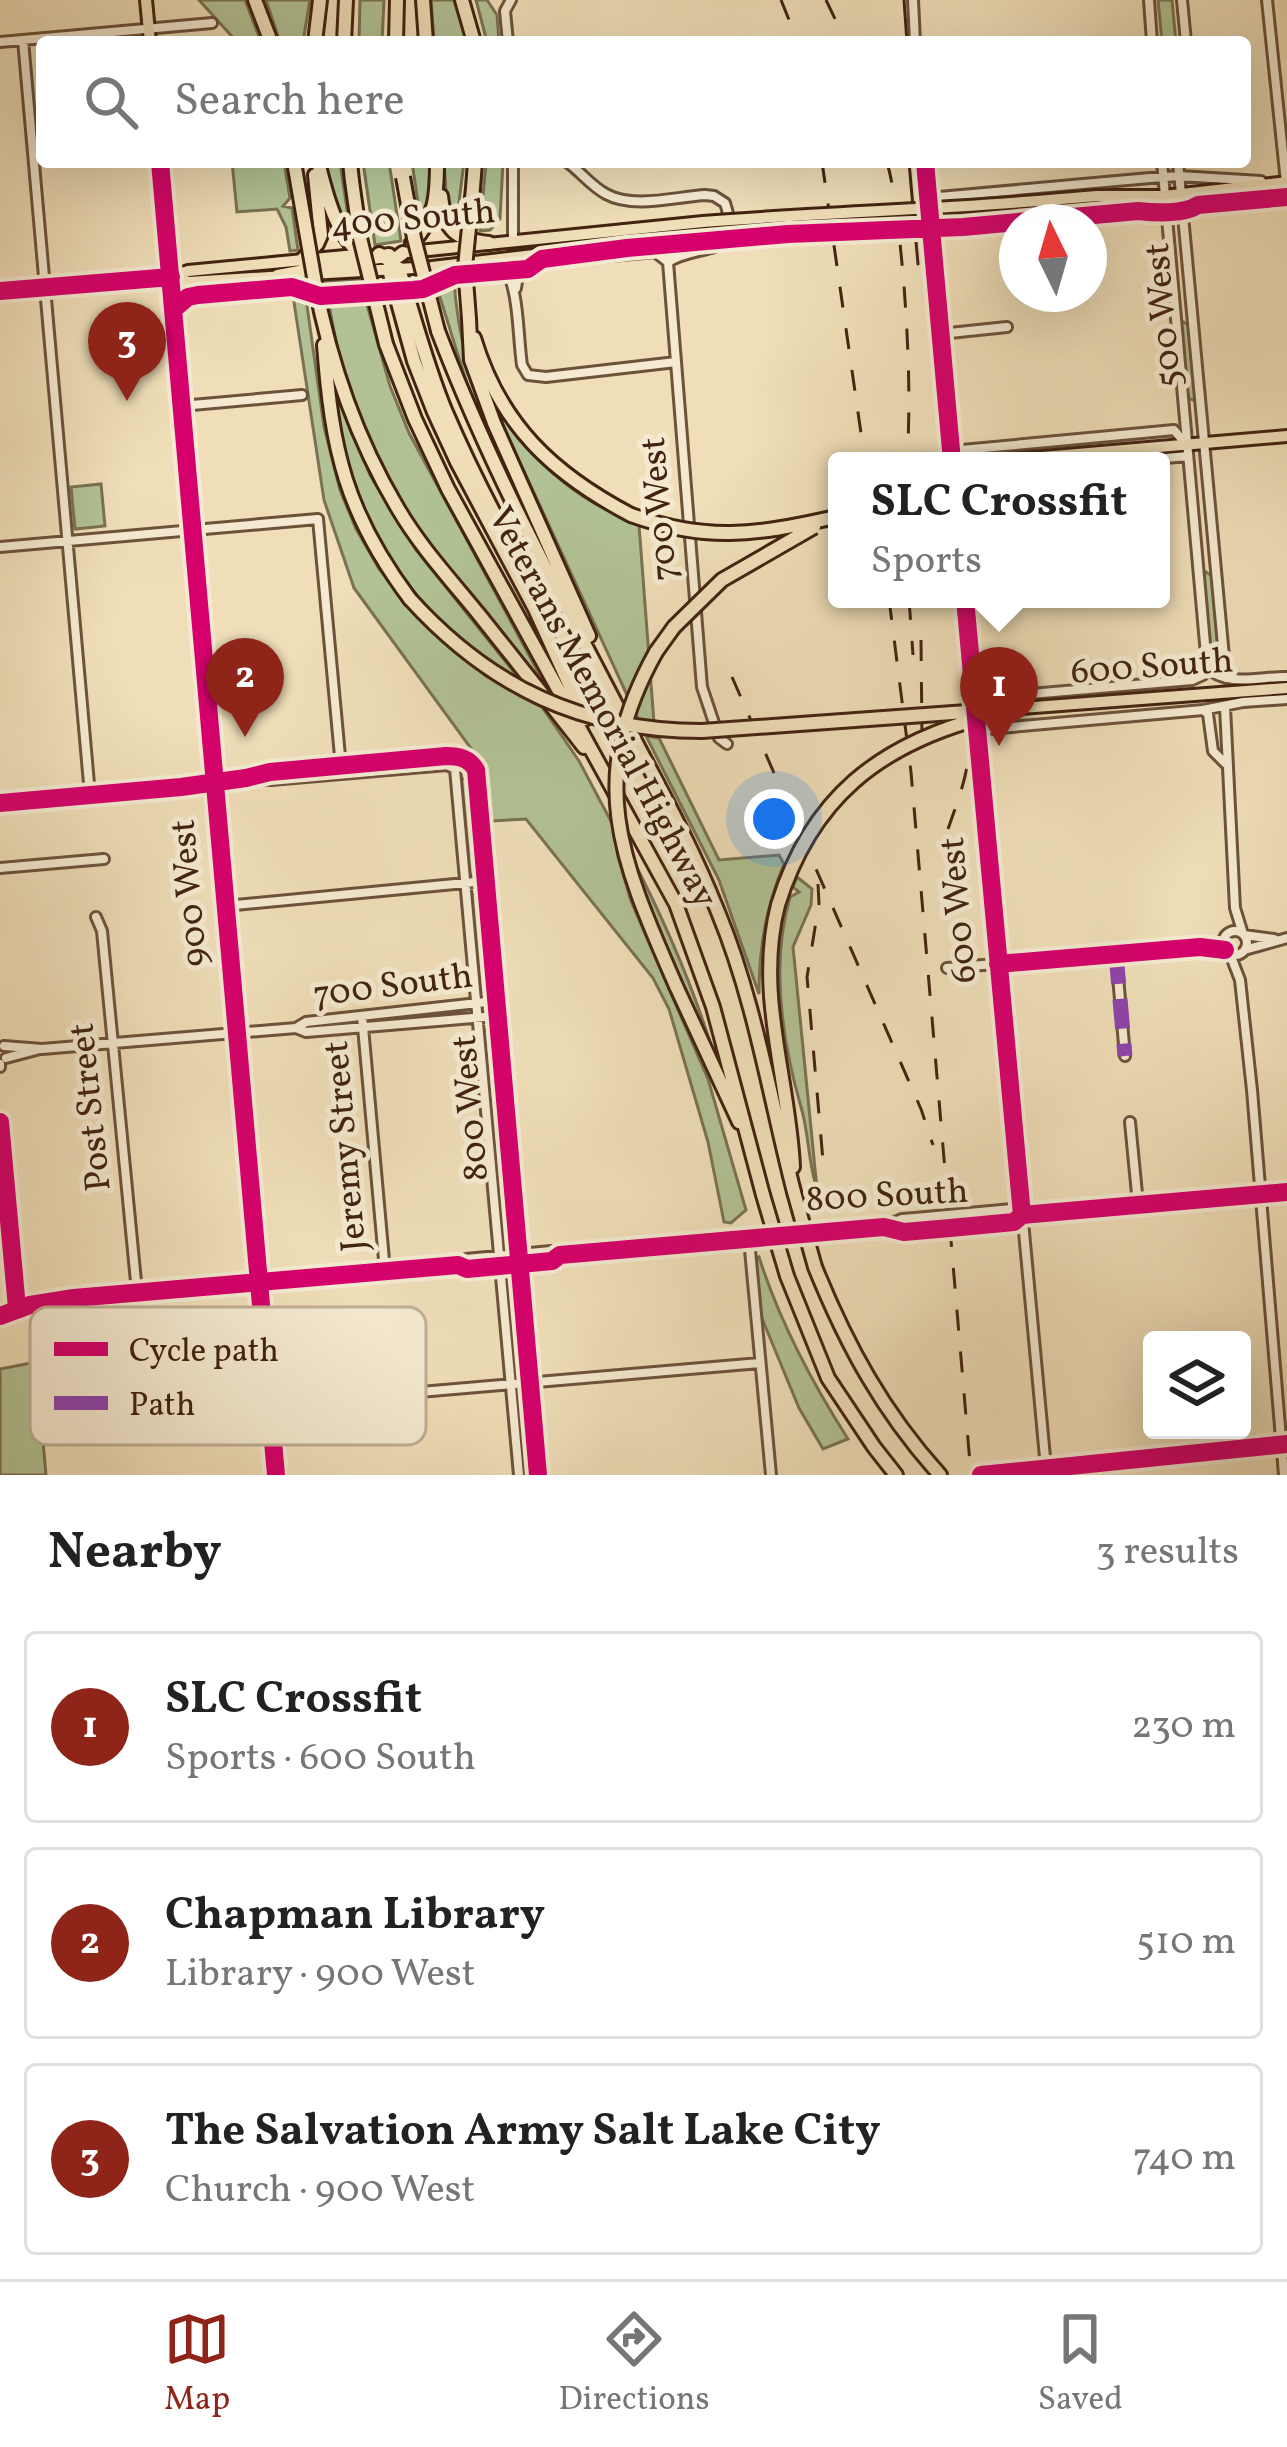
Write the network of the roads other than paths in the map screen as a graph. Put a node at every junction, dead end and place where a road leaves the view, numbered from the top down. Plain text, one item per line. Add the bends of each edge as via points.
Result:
1 (146, 0) edge
2 (255, 0) edge
3 (320, 0) edge
4 (346, 0) edge
5 (398, 0) edge
6 (423, 0) edge
7 (462, 0) edge
8 (1149, 0) edge
9 (1182, 0) edge
10 (1267, 0) edge
11 (509, 1) edge
12 (912, 3) edge
13 (212, 23) dead end
14 (149, 35) edge
15 (269, 36) edge
16 (316, 36) edge
17 (344, 36) edge
18 (396, 36) edge
19 (426, 36) edge
20 (472, 36) edge
21 (508, 36) edge
22 (915, 36) edge
23 (1152, 36) edge
24 (1185, 36) edge
25 (36, 39) edge
26 (23, 40) junction
27 (0, 42) edge
28 (161, 168) edge
29 (295, 168) edge
30 (316, 168) edge
31 (319, 168) edge
32 (351, 168) edge
33 (402, 168) edge
34 (437, 168) edge
35 (438, 168) edge
36 (475, 168) edge
37 (513, 168) edge
38 (574, 168) edge
39 (926, 168) edge
40 (1162, 168) edge
41 (1178, 168) edge
42 (1179, 176) junction
43 (1163, 177) junction
44 (1286, 182) edge
45 (1181, 195) junction
46 (1164, 196) junction
47 (928, 198) junction
48 (704, 229) junction
49 (513, 241) junction
50 (489, 243) junction
51 (525, 256) junction
52 (502, 259) junction
53 (302, 260) junction
54 (389, 261) junction
55 (668, 262) junction
56 (278, 276) junction
57 (171, 277) junction
58 (45, 288) junction
59 (0, 291) edge
60 (516, 296) junction
61 (322, 320) junction
62 (469, 320) junction
63 (1007, 327) dead end
64 (940, 334) junction
65 (676, 362) junction
66 (302, 395) dead end
67 (181, 406) junction
68 (1287, 436) edge
69 (1204, 443) junction
70 (1187, 450) junction
71 (951, 452) edge
72 (985, 452) edge
73 (1116, 452) edge
74 (1170, 453) edge
75 (828, 518) edge
76 (828, 520) edge
77 (192, 530) junction
78 (67, 541) junction
79 (0, 547) edge
80 (965, 608) edge
81 (1207, 666) junction
82 (1287, 677) edge
83 (1226, 678) junction
84 (1287, 688) edge
85 (1287, 698) edge
86 (974, 699) junction
87 (1225, 707) junction
88 (1021, 708) junction
89 (1203, 710) junction
90 (976, 730) junction
91 (634, 739) junction
92 (727, 744) dead end
93 (1227, 765) junction
94 (341, 770) junction
95 (607, 776) junction
96 (214, 782) junction
97 (90, 795) junction
98 (0, 803) edge
99 (628, 816) junction
100 (678, 823) junction
101 (104, 859) dead end
102 (0, 868) edge
103 (485, 881) junction
104 (466, 884) junction
105 (225, 906) junction
106 (1235, 908) junction
107 (96, 917) dead end
108 (1244, 934) junction
109 (1226, 936) junction
110 (1287, 938) edge
111 (1276, 939) junction
112 (1200, 947) junction
113 (1245, 951) junction
114 (1227, 952) junction
115 (1116, 954) junction
116 (998, 964) junction
117 (947, 968) dead end
118 (1240, 980) junction
119 (496, 1001) junction
120 (478, 1005) junction
121 (422, 1016) junction
122 (479, 1016) junction
123 (497, 1016) junction
124 (362, 1022) junction
125 (236, 1033) junction
126 (113, 1043) junction
127 (2, 1044) edge
128 (42, 1048) junction
129 (1125, 1056) dead end
130 (1, 1064) edge
131 (0, 1122) edge
132 (1130, 1122) dead end
133 (750, 1146) junction
134 (794, 1192) junction
135 (1287, 1192) edge
136 (1261, 1194) junction
137 (1138, 1204) junction
138 (1022, 1215) junction
139 (749, 1239) junction
140 (519, 1259) junction
141 (500, 1261) junction
142 (385, 1271) junction
143 (258, 1282) junction
144 (136, 1292) junction
145 (260, 1307) edge
146 (17, 1308) junction
147 (0, 1316) edge
148 (760, 1363) junction
149 (530, 1384) junction
150 (510, 1385) junction
151 (426, 1392) edge
152 (1284, 1444) edge
153 (273, 1445) edge
154 (1046, 1468) junction
155 (276, 1475) edge
156 (519, 1475) edge
157 (538, 1475) edge
158 (771, 1475) edge
159 (896, 1475) edge
160 (940, 1475) edge
161 (981, 1475) edge
162 (1284, 1475) edge

1 - 14 main road
2 - 15 highway
3 - 16 highway
4 - 17 highway
5 - 18 highway
6 - 19 highway
7 - 20 highway
8 - 23 street
9 - 24 street
10 - 44 street
11 - 21 street
12 - 22 street
13 - 14 street
25 - 26 street
26 - 27 street
26 - 58 street
28 - 57 main road, 900 West
29 - 61 highway, bridge
30 - 53 highway via 321,232
31 - 54 highway via 350,244
32 - 95 highway, Veterans Memorial Highway, bridge via 386,344 415,419
33 - 91 highway, Veterans Memorial Highway, bridge via 438,331 486,451
34 - 54 highway via 431,218
35 - 50 highway via 447,225 464,239
36 - 62 highway, bridge
37 - 49 street
38 - 55 street, 400 South via 620,200 714,196 728,206 728,237 718,248
39 - 47 street
40 - 43 street, 500 West
41 - 42 street, 500 West
42 - 43 street
42 - 44 street
42 - 45 street, 500 West
43 - 46 street, 500 West
43 - 47 street
44 - 45 main road, 400 South
45 - 46 main road, 400 South
45 - 69 street, 500 West
46 - 48 main road, 400 South, bridge via 1097,210
46 - 70 street, 500 West
47 - 64 street
48 - 49 main road, 400 South
48 - 51 main road, 400 South
49 - 50 main road, 400 South
50 - 54 main road, 400 South
51 - 52 main road, 400 South
51 - 55 street, 400 South via 545,262 655,252
51 - 60 street
52 - 54 main road, 400 South
52 - 60 street
53 - 54 main road, 400 South
53 - 57 main road, 400 South
54 - 56 highway
54 - 56 main road, 400 South
54 - 99 highway via 434,412
54 - 100 highway via 466,455 546,609
55 - 65 street, 700 West
56 - 57 main road, 400 South
57 - 58 main road, 400 South
57 - 67 main road, 900 West
58 - 59 main road, 400 South
58 - 78 street
60 - 65 street via 528,375
61 - 88 highway, bridge via 330,417 362,525 410,599 512,685 563,709 650,730
61 - 95 highway via 353,420 398,508
62 - 75 highway, bridge via 511,416 536,450 592,495 699,533 760,533
62 - 91 highway via 471,360 494,423
63 - 64 street
64 - 71 street
65 - 92 street, 700 West via 702,687
66 - 67 street
67 - 77 main road, 900 West
68 - 69 main road
69 - 70 main road
69 - 83 street, 500 West
70 - 72 street via 1174,430
70 - 73 main road
70 - 74 street
70 - 81 street, 500 West
76 - 133 highway, bridge via 752,561 674,627 635,693 617,769 620,838 639,902
77 - 78 street
77 - 94 street via 318,519
77 - 96 main road, 900 West
78 - 79 street
78 - 97 street
80 - 86 street, 600 West
81 - 83 street, 600 South
81 - 86 street, 600 South via 1192,680
82 - 83 street, 600 South
84 - 88 main road, 600 South
85 - 87 street, 600 South
86 - 90 street, 600 West
87 - 89 street, 600 South
87 - 93 street
88 - 134 highway, bridge via 939,730 864,772 832,804 790,872 770,945 769,992
89 - 90 street, 600 South
89 - 93 street via 1214,751
90 - 116 street, 600 West
91 - 100 highway, Veterans Memorial Highway
93 - 106 street
94 - 96 street
94 - 103 street, 800 West via 466,759 476,770
94 - 104 street, 800 West via 455,769
95 - 99 highway, Veterans Memorial Highway
96 - 97 street
96 - 105 main road, 900 West
97 - 98 street
99 - 133 highway, Veterans Memorial Highway via 695,952
100 - 134 highway, Veterans Memorial Highway via 734,956
101 - 102 street
103 - 104 street
103 - 119 street, 800 West
104 - 105 street
104 - 120 street, 800 West
105 - 125 main road, 900 West
106 - 108 street
106 - 109 street
107 - 126 street, Post Street
108 - 109 street
108 - 111 street
108 - 113 street
109 - 112 street
109 - 114 street
110 - 111 street
111 - 113 street
112 - 114 street
112 - 115 street
113 - 114 street
113 - 118 street
114 - 118 street
115 - 116 street
115 - 129 street
116 - 117 street
116 - 138 street, 600 West
118 - 136 street
119 - 120 street, 700 South
119 - 123 street, 800 West
120 - 121 street, 700 South
120 - 122 street, 800 West
121 - 122 street, 700 South
121 - 124 street, 700 South
122 - 123 street, 700 South
122 - 141 street, 800 West
123 - 140 street, 800 West
124 - 125 street, 700 South
124 - 142 street, Jeremy Street
125 - 126 street, 700 South
125 - 143 main road, 900 West
126 - 128 street, 700 South
126 - 144 street, Post Street
127 - 128 street, 700 South
127 - 130 street
128 - 130 street, 700 South
131 - 146 street
132 - 137 street
133 - 159 highway, Veterans Memorial Highway, bridge via 787,1276 828,1378
134 - 160 highway, Veterans Memorial Highway, bridge via 840,1328 879,1399
135 - 136 street, 800 South
136 - 137 street, 800 South
136 - 152 street
137 - 138 street, 800 South
138 - 139 street, 800 South via 950,1228
138 - 154 street, 600 West
139 - 140 street, 800 South
139 - 148 street
140 - 141 street, 800 South
140 - 149 street, 800 West
141 - 142 street, 800 South
141 - 150 street, 800 West
142 - 143 street, 800 South
143 - 144 street, 800 South
143 - 145 main road, 900 West
144 - 146 street, 800 South
146 - 147 street, 800 South
148 - 149 street
148 - 158 street
149 - 150 street
149 - 157 street, 800 West
150 - 151 street
150 - 156 street, 800 West
152 - 154 street
152 - 162 street
153 - 155 main road, 900 West
154 - 161 street

